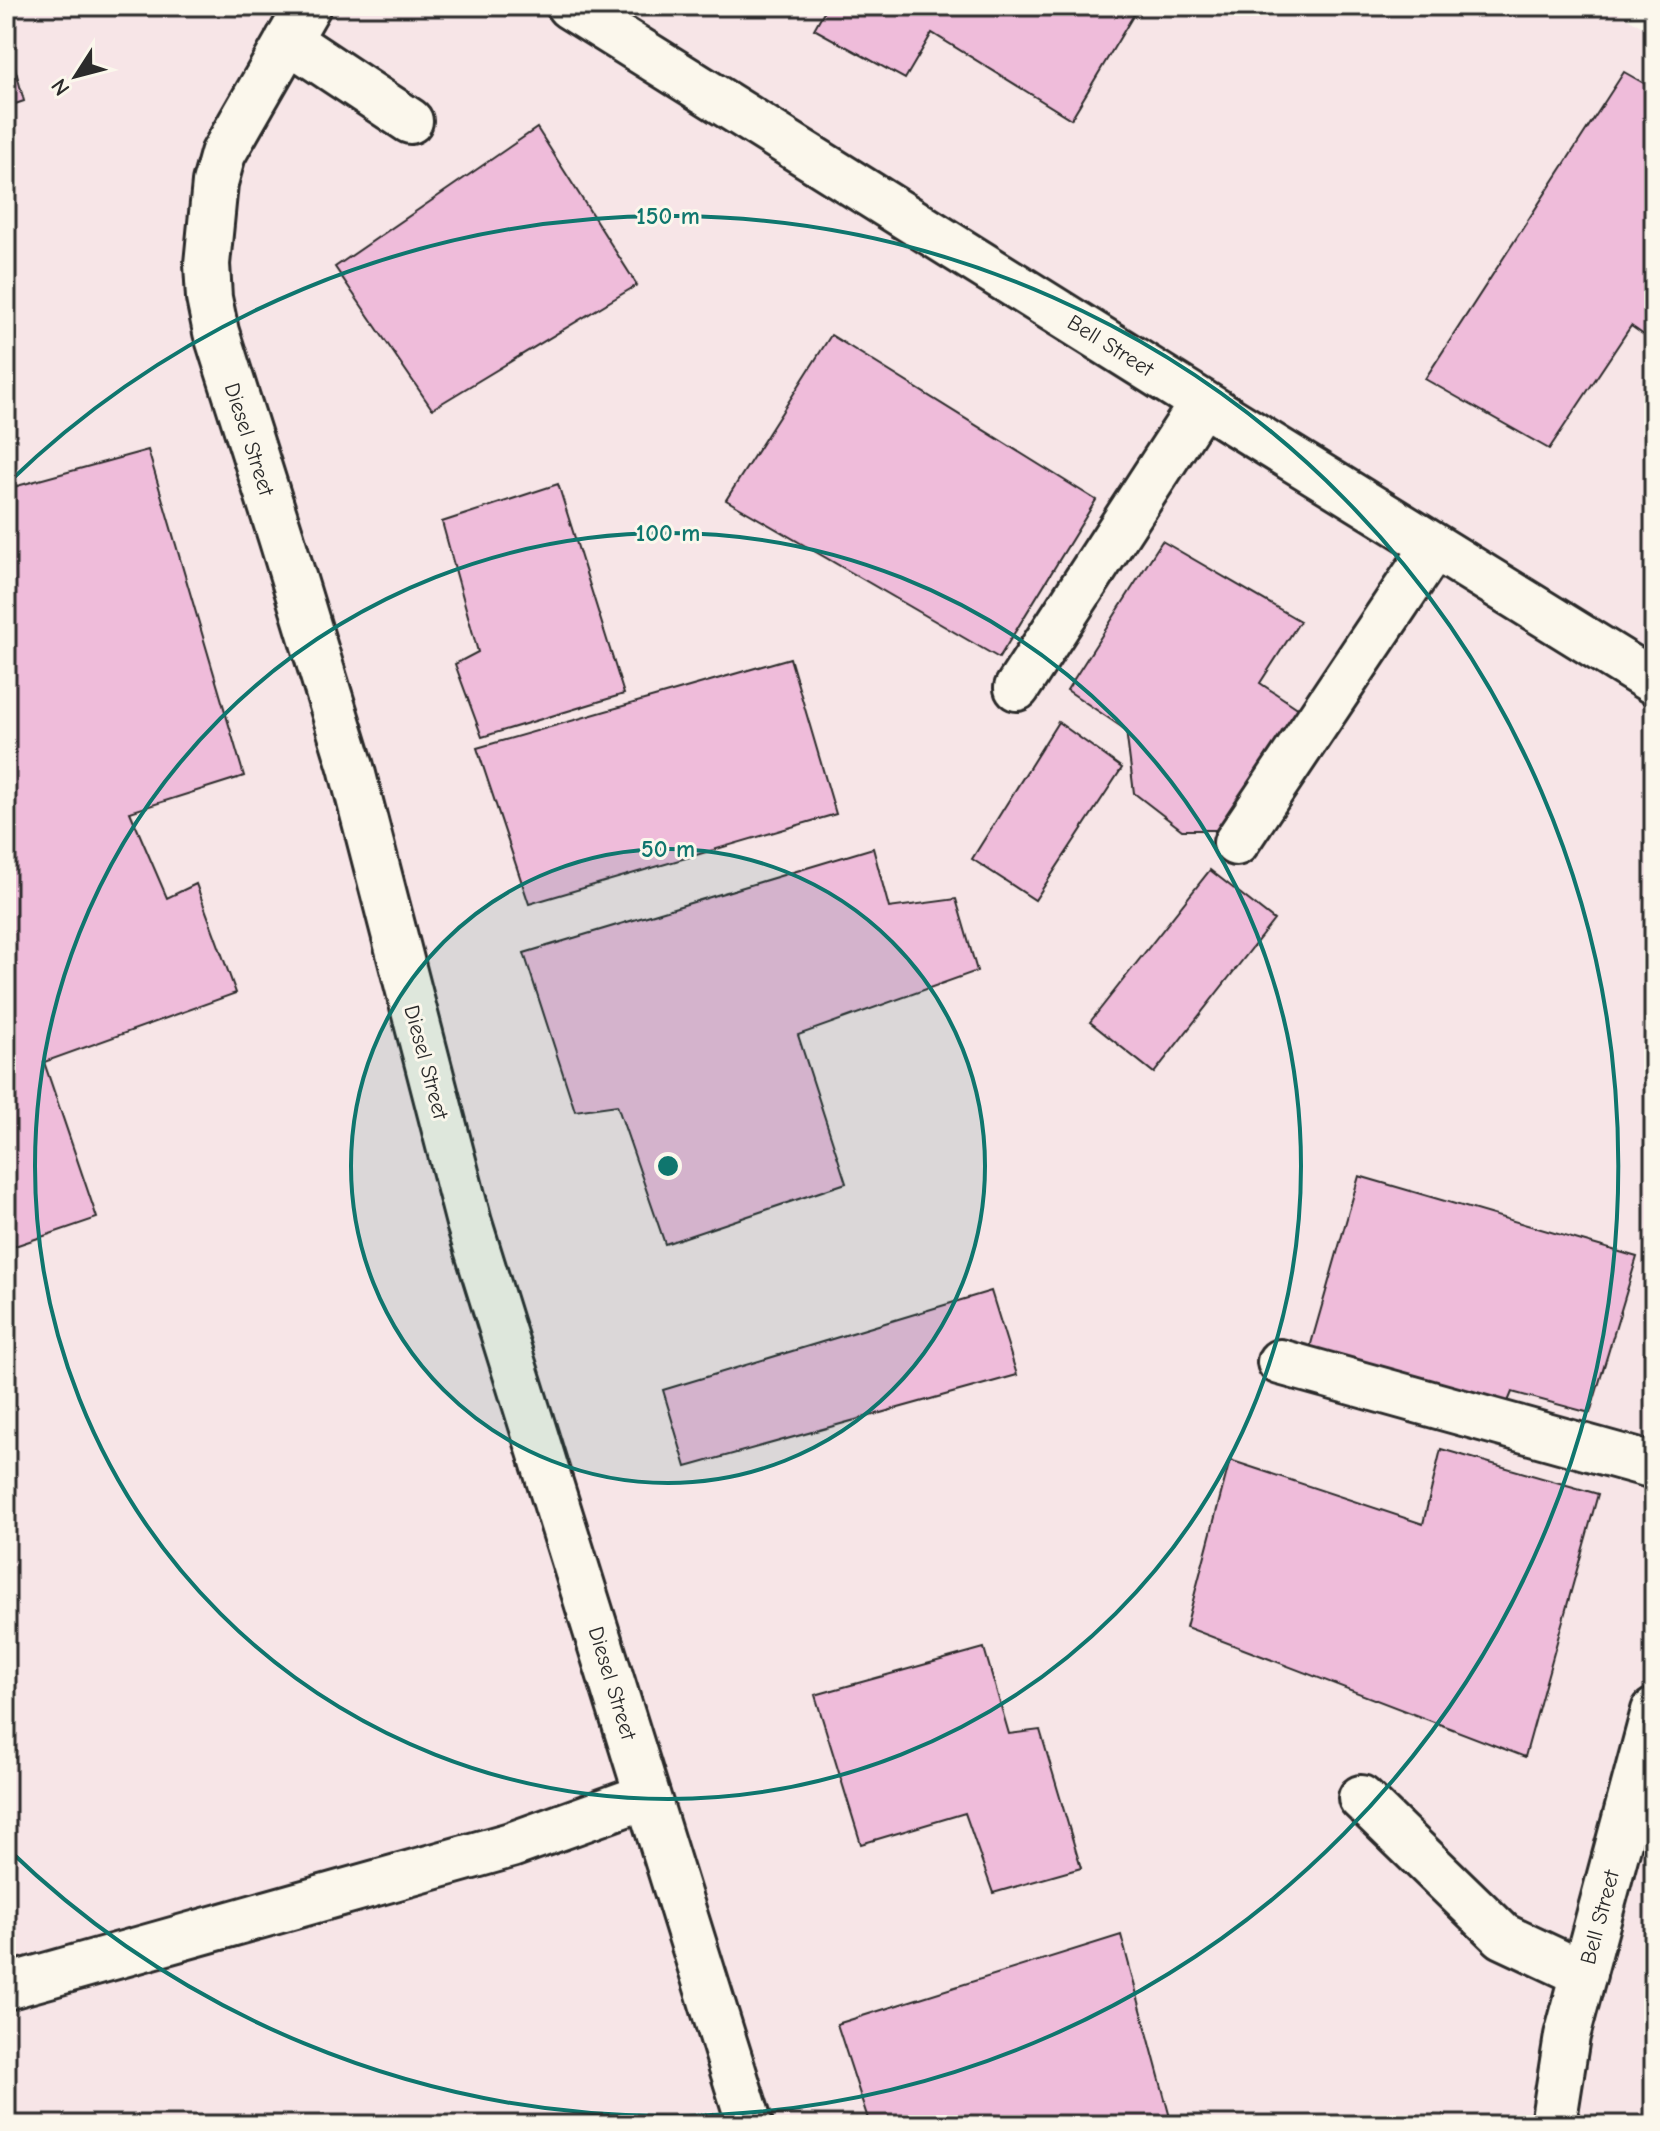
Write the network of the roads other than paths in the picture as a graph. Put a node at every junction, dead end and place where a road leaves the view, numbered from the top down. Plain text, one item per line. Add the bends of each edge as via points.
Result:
1 (569, 6) edge
2 (298, 23) edge
3 (410, 121) dead end
4 (1202, 403) junction
5 (1434, 547) junction
6 (1654, 682) edge
7 (1017, 688) dead end
8 (1236, 843) dead end
9 (1280, 1362) dead end
10 (1654, 1466) edge
11 (1654, 1711) edge
12 (647, 1796) junction
13 (1361, 1798) dead end
14 (1584, 1974) junction
15 (6, 1987) edge
16 (750, 2125) edge
17 (1553, 2125) edge

1 - 4 lane, Bell Street
2 - 3 lane
2 - 12 lane, Diesel Street via 223,154 208,251 209,298 351,767 469,1223
4 - 5 lane, Bell Street
4 - 7 lane
5 - 6 lane, Bell Street
5 - 8 lane
9 - 10 lane
11 - 14 lane, Bell Street
12 - 15 lane via 511,1845
12 - 16 lane, Diesel Street
13 - 14 lane via 1503,1936
14 - 17 lane, Bell Street via 1567,2036

